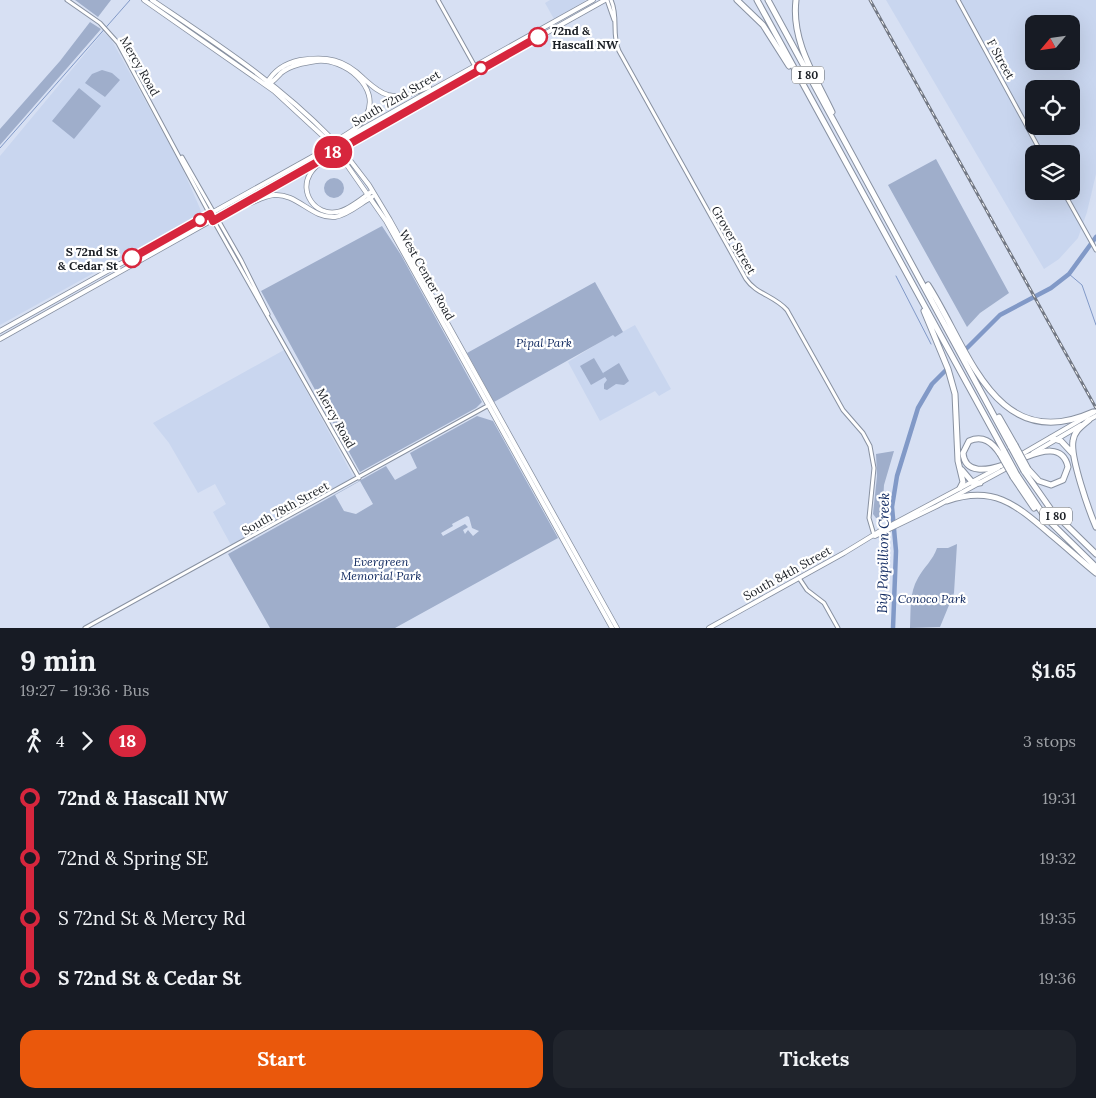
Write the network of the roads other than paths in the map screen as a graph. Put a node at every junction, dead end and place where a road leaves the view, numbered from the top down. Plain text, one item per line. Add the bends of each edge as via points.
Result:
1 (67, 0) edge
2 (144, 0) edge
3 (152, 0) edge
4 (438, 0) edge
5 (593, 0) edge
6 (606, 0) edge
7 (611, 0) edge
8 (738, 0) edge
9 (768, 0) edge
10 (796, 0) edge
11 (958, 0) edge
12 (758, 1) edge
13 (159, 7) junction
14 (615, 20) junction
15 (540, 29) junction
16 (538, 37) junction
17 (474, 65) junction
18 (477, 70) junction
19 (443, 82) junction
20 (268, 83) junction
21 (367, 132) junction
22 (831, 136) junction
23 (1037, 145) edge
24 (849, 149) junction
25 (291, 169) junction
26 (372, 194) junction
27 (1068, 200) edge
28 (234, 209) junction
29 (212, 213) junction
30 (215, 220) junction
31 (1096, 250) edge
32 (901, 264) junction
33 (0, 331) edge
34 (0, 339) edge
35 (973, 369) junction
36 (491, 404) junction
37 (1095, 413) edge
38 (1089, 420) junction
39 (1051, 438) junction
40 (1057, 439) junction
41 (1002, 452) junction
42 (958, 455) junction
43 (1024, 456) junction
44 (1076, 462) junction
45 (1004, 466) junction
46 (1026, 470) junction
47 (359, 478) junction
48 (971, 482) junction
49 (980, 483) junction
50 (960, 488) junction
51 (946, 501) junction
52 (906, 519) junction
53 (1096, 527) edge
54 (875, 536) junction
55 (1096, 554) edge
56 (1096, 567) edge
57 (1096, 573) edge
58 (798, 578) junction
59 (85, 628) edge
60 (612, 628) edge
61 (617, 628) edge
62 (709, 628) edge
63 (838, 628) edge

1 - 29 main road, Mercy Road via 97,20 112,35
2 - 13 main road, West Center Road
3 - 13 main road, West Center Road
4 - 17 main road
5 - 15 main road, South 72nd Street
6 - 14 main road, Grover Street
6 - 16 main road, South 72nd Street
7 - 14 main road, Grover Street
8 - 22 highway via 771,36
9 - 24 highway, I 80
10 - 24 highway via 796,25 801,46
11 - 23 main road, F Street
12 - 22 highway, I 80
13 - 20 main road, West Center Road
14 - 54 main road, Grover Street via 618,51 746,279 786,310 843,410 868,441 874,468 870,518
15 - 16 main road
15 - 17 main road, South 72nd Street
16 - 18 main road, South 72nd Street
17 - 18 main road
17 - 19 main road, South 72nd Street
18 - 21 main road, South 72nd Street
19 - 20 main road via 407,96 389,96 374,88 348,64 323,57 289,63 278,70
19 - 25 main road, South 72nd Street
20 - 25 main road via 293,66 326,61 352,72 369,96 369,110 360,124
20 - 26 main road, West Center Road, bridge via 303,110
21 - 26 main road via 317,166 309,175 306,186 312,202 328,212 344,210
21 - 28 main road, South 72nd Street
22 - 32 highway, I 80
24 - 35 highway, I 80
25 - 29 main road, South 72nd Street
26 - 28 main road via 334,217 279,195
26 - 36 main road, West Center Road
27 - 31 main road
28 - 30 main road, South 72nd Street
29 - 30 main road, Mercy Road
29 - 33 main road, South 72nd Street
30 - 34 main road, South 72nd Street
30 - 47 main road, Mercy Road
32 - 41 highway, I 80
32 - 42 highway via 941,350 953,386
35 - 37 highway via 996,399 1024,418 1059,423
35 - 46 highway, I 80, bridge
36 - 47 main road, South 78th Street
36 - 60 main road, West Center Road
36 - 61 main road, West Center Road
37 - 38 main road
37 - 39 main road
38 - 40 main road
38 - 44 highway via 1078,429 1073,439
39 - 40 highway
39 - 43 main road
40 - 43 main road
40 - 44 highway via 1069,448
41 - 45 highway via 980,438 966,443 963,453 966,463 973,468 986,470
41 - 56 highway, I 80, bridge via 1035,504
42 - 48 highway via 962,472
42 - 50 highway via 963,482
43 - 46 highway via 1054,451 1064,457 1068,467 1063,480 1052,485 1039,481
44 - 53 highway
45 - 48 main road, South 84th Street
45 - 49 main road, South 84th Street
46 - 55 highway, I 80 via 1052,512
47 - 59 main road, South 78th Street
48 - 49 highway
48 - 50 main road, South 84th Street
49 - 51 main road, South 84th Street
50 - 52 main road, South 84th Street
51 - 52 main road, South 84th Street
51 - 57 highway via 973,494 1005,500 1029,516
52 - 54 main road, South 84th Street
54 - 58 main road, South 84th Street
58 - 62 main road, South 84th Street
58 - 63 main road via 827,607

